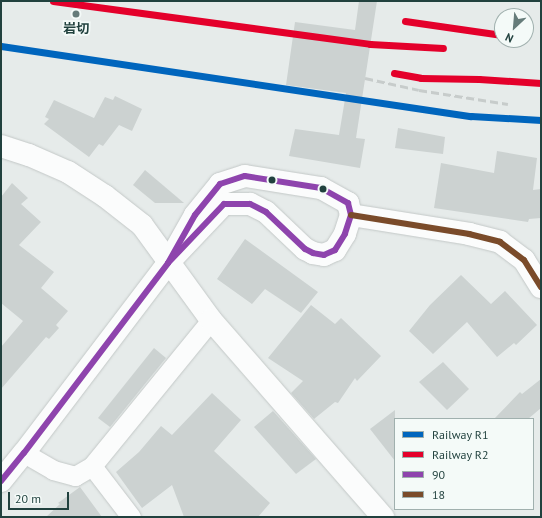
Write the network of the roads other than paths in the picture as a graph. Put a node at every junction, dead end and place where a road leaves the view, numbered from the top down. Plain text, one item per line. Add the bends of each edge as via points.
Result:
1 (1, 146) edge
2 (351, 215) junction
3 (168, 263) junction
4 (541, 287) edge
5 (211, 320) junction
6 (24, 453) junction
7 (92, 466) junction
8 (1, 481) edge
9 (131, 517) edge
10 (383, 517) edge

1 - 3 main road via 68,172 105,196 142,226
2 - 3 main road via 348,203 322,188 246,176 220,184 196,215
2 - 3 main road via 346,234 335,250 324,255 305,249 266,212 250,204 224,204
2 - 4 main road via 469,234 500,242 524,260
3 - 5 main road
3 - 6 main road
5 - 7 street
5 - 10 main road
6 - 7 street via 53,470 75,476
6 - 8 main road
7 - 9 street

